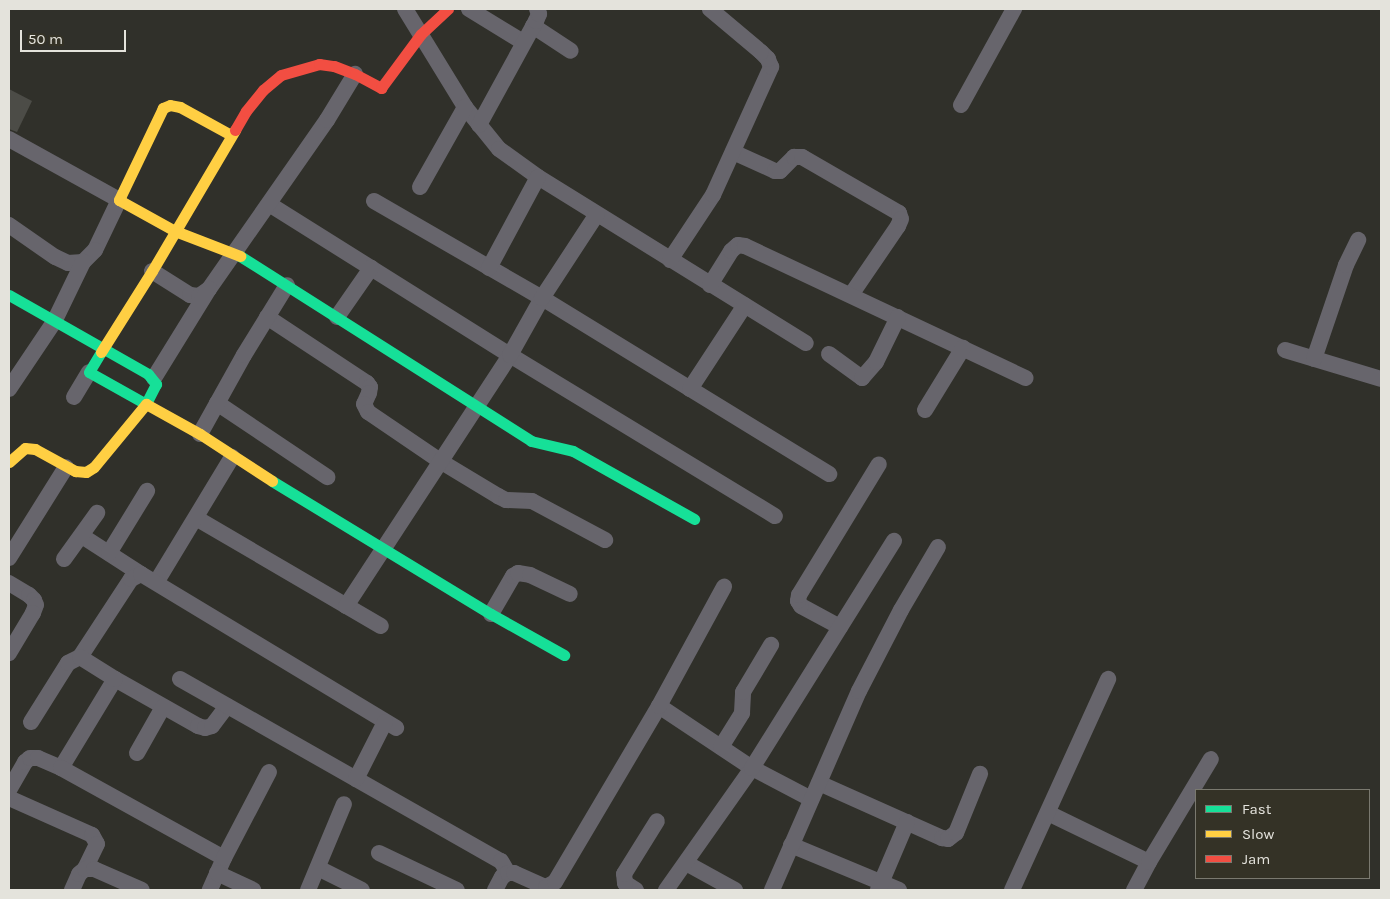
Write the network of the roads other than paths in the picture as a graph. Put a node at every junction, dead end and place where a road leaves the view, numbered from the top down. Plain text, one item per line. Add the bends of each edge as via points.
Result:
1 (405, 9) edge
2 (448, 9) edge
3 (469, 9) edge
4 (538, 9) edge
5 (710, 9) edge
6 (1014, 9) edge
7 (533, 26) junction
8 (421, 34) junction
9 (523, 42) junction
10 (571, 51) dead end
11 (355, 74) junction
12 (961, 105) dead end
13 (465, 107) junction
14 (479, 125) junction
15 (231, 135) junction
16 (9, 139) edge
17 (733, 152) junction
18 (538, 177) junction
19 (420, 187) dead end
20 (119, 200) junction
21 (374, 201) dead end
22 (269, 204) junction
23 (597, 214) junction
24 (9, 225) edge
25 (175, 231) junction
26 (1358, 240) dead end
27 (235, 253) junction
28 (670, 260) junction
29 (82, 262) junction
30 (371, 268) junction
31 (490, 268) junction
32 (152, 271) junction
33 (287, 285) junction
34 (710, 285) junction
35 (209, 289) junction
36 (851, 294) junction
37 (542, 298) junction
38 (10, 299) edge
39 (745, 305) junction
40 (267, 317) junction
41 (338, 317) junction
42 (898, 317) junction
43 (54, 322) junction
44 (806, 343) dead end
45 (103, 348) junction
46 (963, 348) junction
47 (1285, 350) dead end
48 (829, 354) dead end
49 (510, 355) junction
50 (1314, 359) junction
51 (89, 372) junction
52 (154, 378) junction
53 (1026, 378) dead end
54 (1381, 379) edge
55 (9, 389) edge
56 (690, 389) junction
57 (74, 398) dead end
58 (217, 403) junction
59 (146, 404) junction
60 (474, 407) junction
61 (925, 410) dead end
62 (200, 434) junction
63 (232, 457) junction
64 (440, 461) junction
65 (9, 462) edge
66 (879, 464) dead end
67 (66, 467) junction
68 (828, 474) dead end
69 (327, 477) dead end
70 (147, 491) dead end
71 (97, 513) dead end
72 (775, 516) dead end
73 (196, 518) junction
74 (694, 519) dead end
75 (82, 536) junction
76 (605, 540) dead end
77 (894, 540) dead end
78 (383, 547) junction
79 (938, 547) dead end
80 (109, 554) junction
81 (9, 558) edge
82 (64, 559) dead end
83 (141, 574) junction
84 (157, 581) junction
85 (9, 583) edge
86 (724, 587) dead end
87 (570, 594) dead end
88 (346, 606) junction
89 (491, 614) junction
90 (381, 626) dead end
91 (840, 627) junction
92 (771, 645) dead end
93 (9, 653) edge
94 (564, 655) dead end
95 (80, 657) junction
96 (115, 679) junction
97 (180, 679) dead end
98 (1108, 679) dead end
99 (163, 706) junction
100 (227, 706) junction
101 (659, 706) junction
102 (31, 722) dead end
103 (721, 747) junction
104 (137, 753) dead end
105 (1211, 759) dead end
106 (61, 768) junction
107 (752, 768) junction
108 (269, 772) dead end
109 (980, 774) dead end
110 (356, 779) junction
111 (819, 783) junction
112 (9, 790) edge
113 (9, 798) edge
114 (811, 799) junction
115 (344, 804) dead end
116 (1048, 813) junction
117 (657, 821) dead end
118 (907, 822) junction
119 (791, 845) junction
120 (379, 853) dead end
121 (224, 858) junction
122 (1149, 862) junction
123 (686, 863) junction
124 (85, 868) junction
125 (318, 868) junction
126 (217, 873) junction
127 (508, 873) junction
128 (879, 886) edge
129 (72, 890) edge
130 (142, 890) edge
131 (210, 890) edge
132 (253, 890) edge
133 (308, 890) edge
134 (362, 890) edge
135 (457, 890) edge
136 (495, 890) edge
137 (636, 890) edge
138 (666, 890) edge
139 (735, 890) edge
140 (772, 890) edge
141 (899, 890) edge
142 (1012, 890) edge
143 (1134, 890) edge

1 - 8 street
2 - 8 street
3 - 9 street
4 - 7 street
5 - 17 street via 761,52 771,67
6 - 12 street
7 - 9 street
7 - 10 street
8 - 11 street via 381,88
8 - 13 street
9 - 14 street
11 - 15 street via 319,64 281,75 263,90
11 - 22 street
13 - 14 street
13 - 19 street
14 - 18 street via 499,149
15 - 20 street via 180,107 170,105 163,108
15 - 25 street
16 - 20 street
17 - 28 street via 713,195
17 - 36 street via 775,171 780,171 794,157 802,157 899,213 898,226
18 - 23 street
18 - 31 street
20 - 25 street
20 - 29 street via 95,250
21 - 31 street
22 - 27 street
22 - 30 street
23 - 28 street
23 - 37 street
24 - 29 street via 54,257 68,263
25 - 27 street
25 - 32 street
26 - 50 street
27 - 33 street
27 - 35 street
28 - 34 street
29 - 43 street
30 - 41 street
30 - 49 street
31 - 37 street
32 - 35 street via 190,295 199,296
32 - 45 street
33 - 40 street
33 - 41 street
34 - 36 street via 738,245
34 - 39 street
35 - 52 street
36 - 42 street
37 - 49 street
37 - 56 street
38 - 43 street
39 - 44 street
39 - 56 street
40 - 58 street
40 - 64 street via 367,383 370,387 364,404 368,412
41 - 60 street
42 - 46 street
42 - 48 street via 876,362 862,378
43 - 45 street
43 - 55 street
45 - 51 street
45 - 52 street
46 - 53 street
46 - 61 street
47 - 50 street
49 - 60 street
49 - 72 street
50 - 54 street
51 - 57 street
51 - 59 street
52 - 59 street via 154,389
56 - 68 street
58 - 62 street
58 - 69 street
59 - 62 street
59 - 67 street via 94,467 86,472
60 - 64 street
60 - 74 street via 531,441 573,451
62 - 63 street
63 - 73 street
63 - 78 street
64 - 76 street via 506,500 532,501
64 - 78 street
65 - 67 street via 25,448 35,449
66 - 91 street via 799,595 801,606
67 - 81 street
70 - 80 street
71 - 75 street
73 - 84 street
73 - 88 street
75 - 80 street
75 - 82 street
77 - 91 street
78 - 88 street
78 - 89 street
79 - 111 street via 880,648
80 - 83 street
83 - 84 street
83 - 95 street via 131,580
84 - 110 street via 390,725
85 - 93 street via 29,595 36,606
86 - 101 street
87 - 89 street via 530,574 518,573 513,576
88 - 90 street
89 - 94 street
91 - 107 street
92 - 103 street via 743,692 742,713
95 - 96 street
95 - 102 street via 68,663
96 - 99 street
96 - 106 street
97 - 100 street
98 - 116 street
99 - 100 street via 205,728 212,726
99 - 104 street
100 - 110 street
101 - 103 street
101 - 127 street via 554,882 546,887
103 - 107 street
105 - 122 street
106 - 112 street via 30,758 24,762
106 - 121 street
107 - 114 street
107 - 123 street
108 - 121 street
109 - 118 street via 953,837 942,838
110 - 127 street via 501,861
111 - 114 street
111 - 118 street
113 - 124 street via 92,835 97,844
114 - 119 street
115 - 125 street
116 - 122 street
116 - 142 street
117 - 137 street via 624,874 625,883
118 - 128 street
119 - 128 street
119 - 140 street
120 - 135 street
121 - 126 street
122 - 143 street
123 - 138 street
123 - 139 street
124 - 129 street
124 - 130 street
125 - 133 street
125 - 134 street
126 - 131 street
126 - 132 street
127 - 136 street
128 - 141 street

